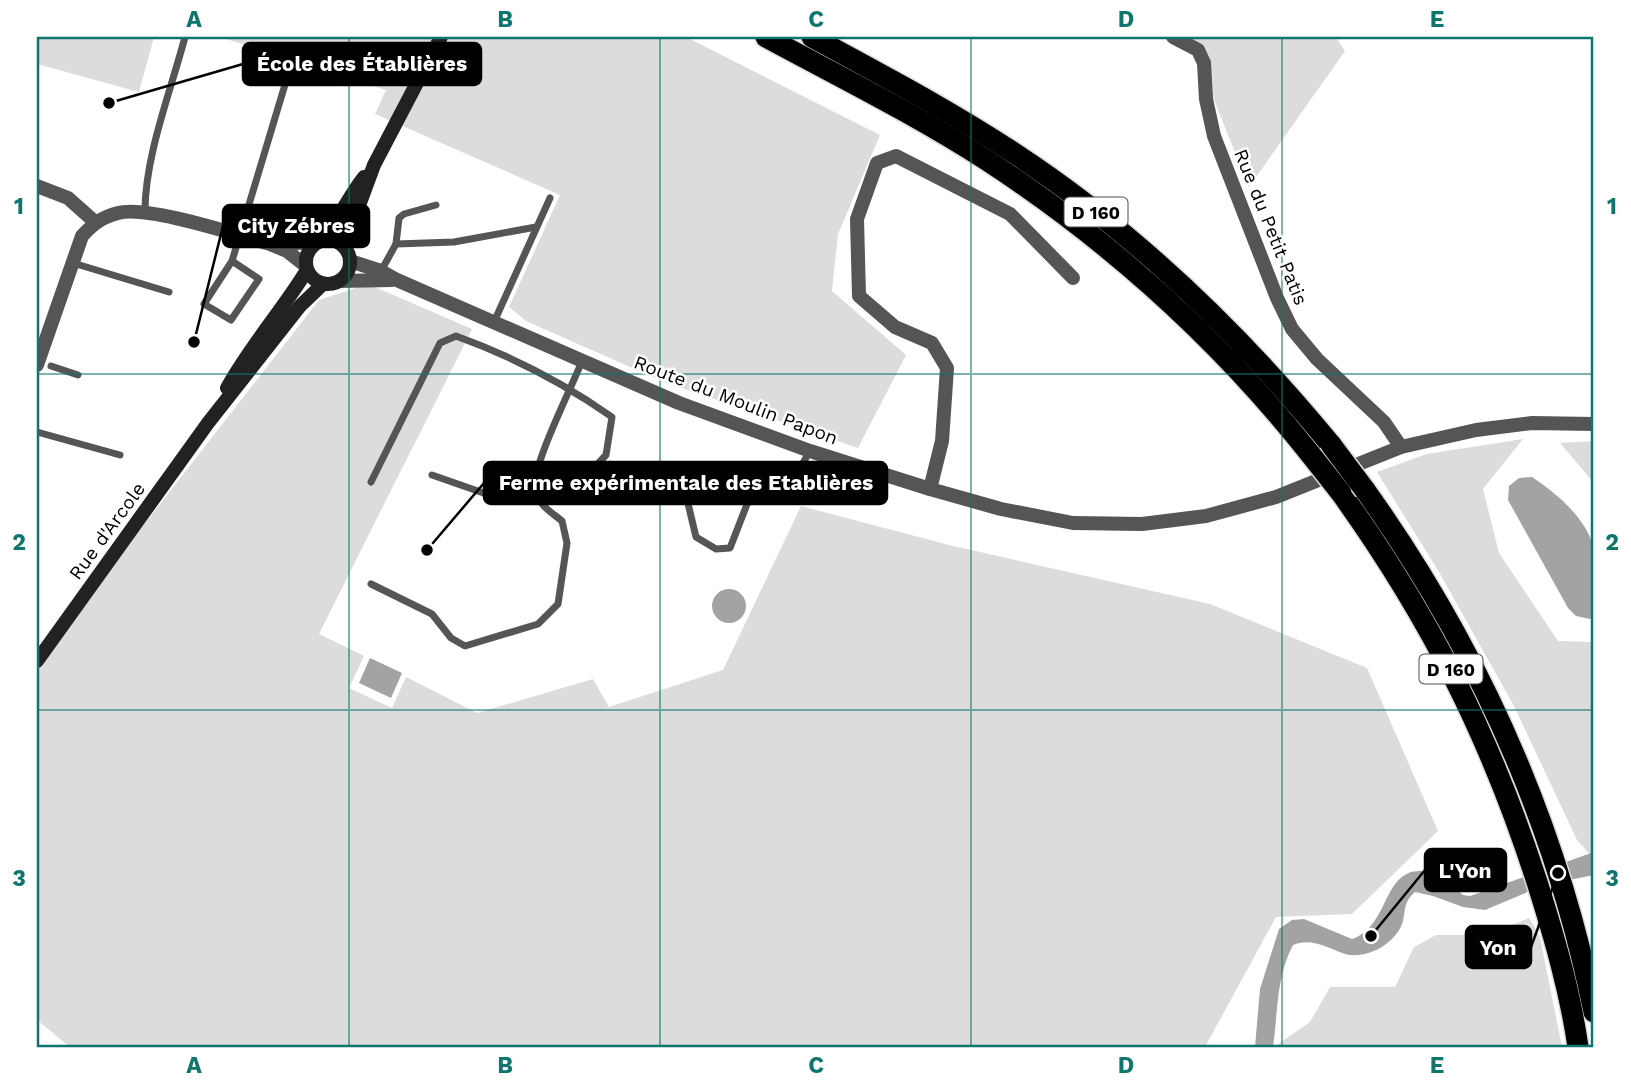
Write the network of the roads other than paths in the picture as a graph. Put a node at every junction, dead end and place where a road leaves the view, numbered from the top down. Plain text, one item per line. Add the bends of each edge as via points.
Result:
1 (185, 37) edge
2 (441, 37) edge
3 (766, 37) edge
4 (812, 37) edge
5 (1173, 37) edge
6 (290, 68) dead end
7 (374, 165) junction
8 (37, 186) edge
9 (550, 198) dead end
10 (436, 205) dead end
11 (145, 211) junction
12 (95, 222) junction
13 (536, 227) junction
14 (240, 236) junction
15 (320, 241) junction
16 (270, 244) junction
17 (396, 244) junction
18 (344, 246) junction
19 (232, 261) junction
20 (350, 261) junction
21 (72, 263) junction
22 (307, 268) junction
23 (381, 271) junction
24 (1073, 278) dead end
25 (397, 280) junction
26 (339, 281) junction
27 (323, 284) junction
28 (170, 292) dead end
29 (494, 322) junction
30 (583, 360) junction
31 (44, 366) edge
32 (78, 375) dead end
33 (572, 389) junction
34 (208, 423) junction
35 (1594, 424) edge
36 (37, 432) edge
37 (1401, 447) junction
38 (810, 451) junction
39 (120, 456) dead end
40 (680, 470) dead end
41 (432, 475) dead end
42 (371, 482) dead end
43 (535, 488) junction
44 (930, 489) junction
45 (371, 584) dead end
46 (37, 661) edge
47 (1594, 1012) edge
48 (1578, 1047) edge

1 - 11 lane via 155,146
2 - 7 main road
3 - 48 highway, D 160, bridge via 909,115 1046,201 1177,309 1284,420 1399,578 1458,682 1509,797 1530,860
4 - 47 highway, D 160, bridge via 947,111 1105,219 1236,335 1332,446 1417,565 1468,655 1552,853
5 - 37 street, Rue du Petit Patis via 1198,50 1204,63 1214,136 1292,329 1384,422
6 - 14 lane
7 - 15 main road
7 - 18 main road
8 - 12 street via 68,198
9 - 13 lane
10 - 17 lane via 404,214 397,226
11 - 12 street via 119,212
11 - 14 street
12 - 21 street via 82,236
13 - 17 lane via 454,242
13 - 29 lane
14 - 16 street
14 - 19 lane
15 - 16 street
15 - 18 main road
15 - 22 main road via 308,252
16 - 22 street
17 - 23 lane
18 - 20 main road
19 - 19 lane via 204,304 231,320 259,279
20 - 23 street, Route du Moulin Papon
20 - 26 main road
21 - 28 lane
21 - 31 street
22 - 27 main road via 311,277
22 - 34 main road, Rue d'Arcole via 241,362
23 - 25 street, Route du Moulin Papon
24 - 44 street via 1010,214 896,156 877,163 857,219 859,296 895,327 932,343 947,368 942,441
25 - 26 street, Route du Moulin Papon
25 - 29 street, Route du Moulin Papon
26 - 27 main road
27 - 34 main road, Rue d'Arcole via 300,306
29 - 30 street, Route du Moulin Papon
30 - 33 lane
30 - 38 street, Route du Moulin Papon via 679,403
31 - 32 lane
33 - 42 lane via 482,345 456,336 440,343
33 - 43 lane via 536,468
33 - 43 lane via 612,416 606,456 591,471
34 - 46 main road, Rue d'Arcole
35 - 37 street, Route du Moulin Papon via 1476,430
36 - 39 lane
37 - 44 street, Route du Moulin Papon via 1276,497 1206,516 1142,524 1073,523
38 - 40 lane via 790,485 758,475 730,548 716,549 696,537
38 - 44 street, Route du Moulin Papon
41 - 43 lane via 495,497 521,497
43 - 45 lane via 542,506 562,521 566,543 558,604 538,624 465,646 451,638 432,614

